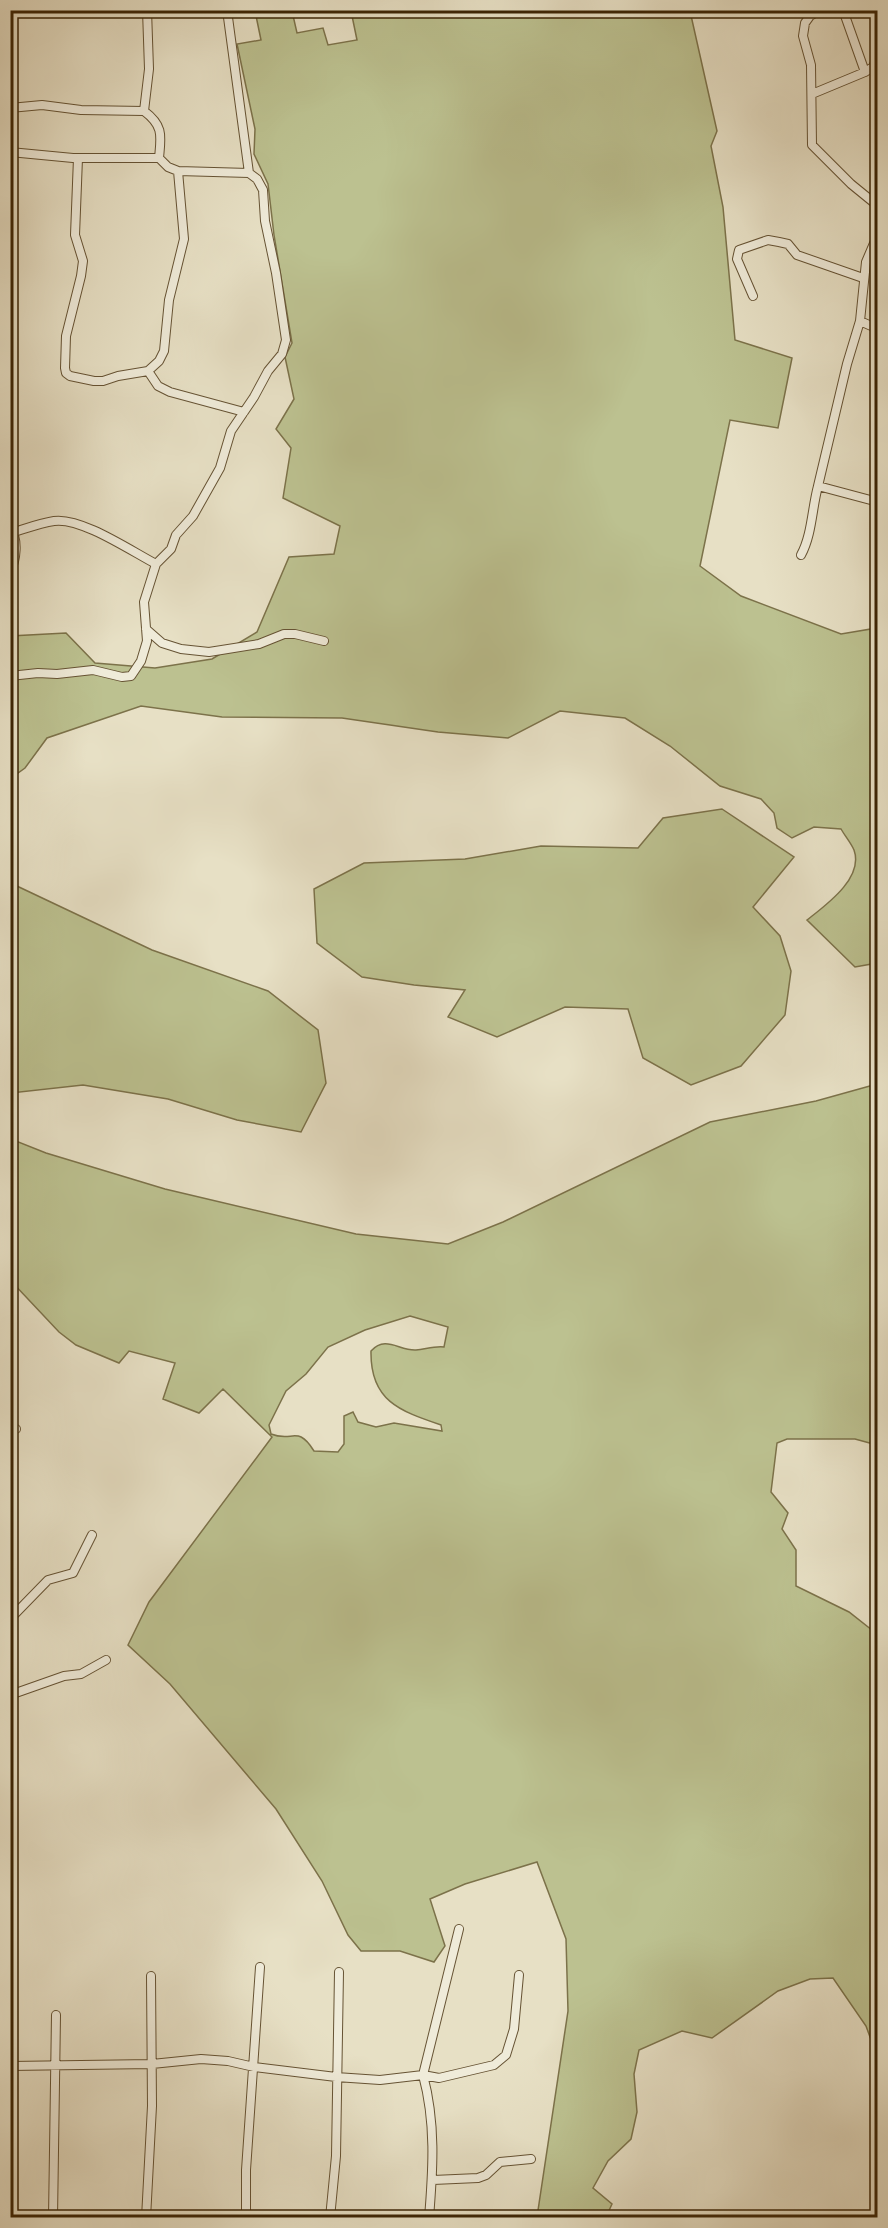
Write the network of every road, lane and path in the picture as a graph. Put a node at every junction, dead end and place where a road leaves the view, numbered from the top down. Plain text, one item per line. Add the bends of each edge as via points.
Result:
1 (14, 10) edge
2 (147, 10) edge
3 (227, 10) edge
4 (820, 10) edge
5 (843, 10) edge
6 (10, 34) edge
7 (878, 56) edge
8 (866, 72) junction
9 (812, 94) junction
10 (10, 108) edge
11 (144, 111) junction
12 (10, 152) edge
13 (78, 158) junction
14 (159, 159) junction
15 (178, 171) junction
16 (249, 173) junction
17 (878, 206) edge
18 (878, 234) edge
19 (862, 278) junction
20 (753, 297) dead end
21 (860, 321) junction
22 (878, 329) edge
23 (148, 370) junction
24 (244, 412) junction
25 (818, 486) junction
26 (878, 502) edge
27 (12, 530) edge
28 (801, 555) dead end
29 (156, 564) junction
30 (10, 573) edge
31 (146, 629) junction
32 (324, 641) dead end
33 (10, 676) edge
34 (92, 1535) dead end
35 (10, 1619) edge
36 (106, 1660) dead end
37 (10, 1695) edge
38 (459, 1929) dead end
39 (260, 1967) dead end
40 (339, 1972) dead end
41 (519, 1975) dead end
42 (151, 1976) dead end
43 (56, 2015) dead end
44 (152, 2064) junction
45 (10, 2066) edge
46 (57, 2066) junction
47 (254, 2067) junction
48 (423, 2076) junction
49 (336, 2078) junction
50 (531, 2159) dead end
51 (433, 2180) junction
52 (53, 2217) edge
53 (146, 2217) edge
54 (246, 2217) edge
55 (330, 2217) edge
56 (429, 2217) edge

1 - 6 street
2 - 11 street via 149,69
3 - 16 street
4 - 9 street via 805,23 803,36 811,65
5 - 8 street
7 - 8 street
8 - 9 street
9 - 17 street via 812,145
10 - 11 street via 42,105
11 - 14 street via 161,133
12 - 13 street
13 - 14 street
13 - 23 street via 75,235 83,261 66,336 66,373 103,381
14 - 15 street
15 - 16 street
15 - 23 street via 184,238 164,351
16 - 24 street via 263,190 286,340 282,354
18 - 19 street
19 - 20 street via 797,255 788,244 768,240 739,250 737,259
19 - 21 street
21 - 22 street
21 - 25 street
23 - 24 street via 158,386 170,392
24 - 29 street via 231,431 220,468 193,516
25 - 26 street
25 - 28 street
27 - 29 street via 56,520 77,524
27 - 30 street via 16,552
29 - 31 street via 144,602
31 - 32 street via 162,643 209,652 260,645 284,634
31 - 33 street via 141,661 130,676 93,670
34 - 35 street via 73,1573 48,1580
36 - 37 street via 81,1674
38 - 48 street
39 - 47 street
40 - 49 street
41 - 48 street via 514,2029 506,2055 495,2065 439,2078
42 - 44 street
43 - 46 street
44 - 46 street
44 - 47 street via 201,2059
44 - 53 street
45 - 46 street
46 - 52 street
47 - 49 street
47 - 54 street
48 - 49 street via 380,2080
48 - 51 street via 433,2127
49 - 55 street via 336,2156
50 - 51 street via 500,2162 478,2178
51 - 56 street

